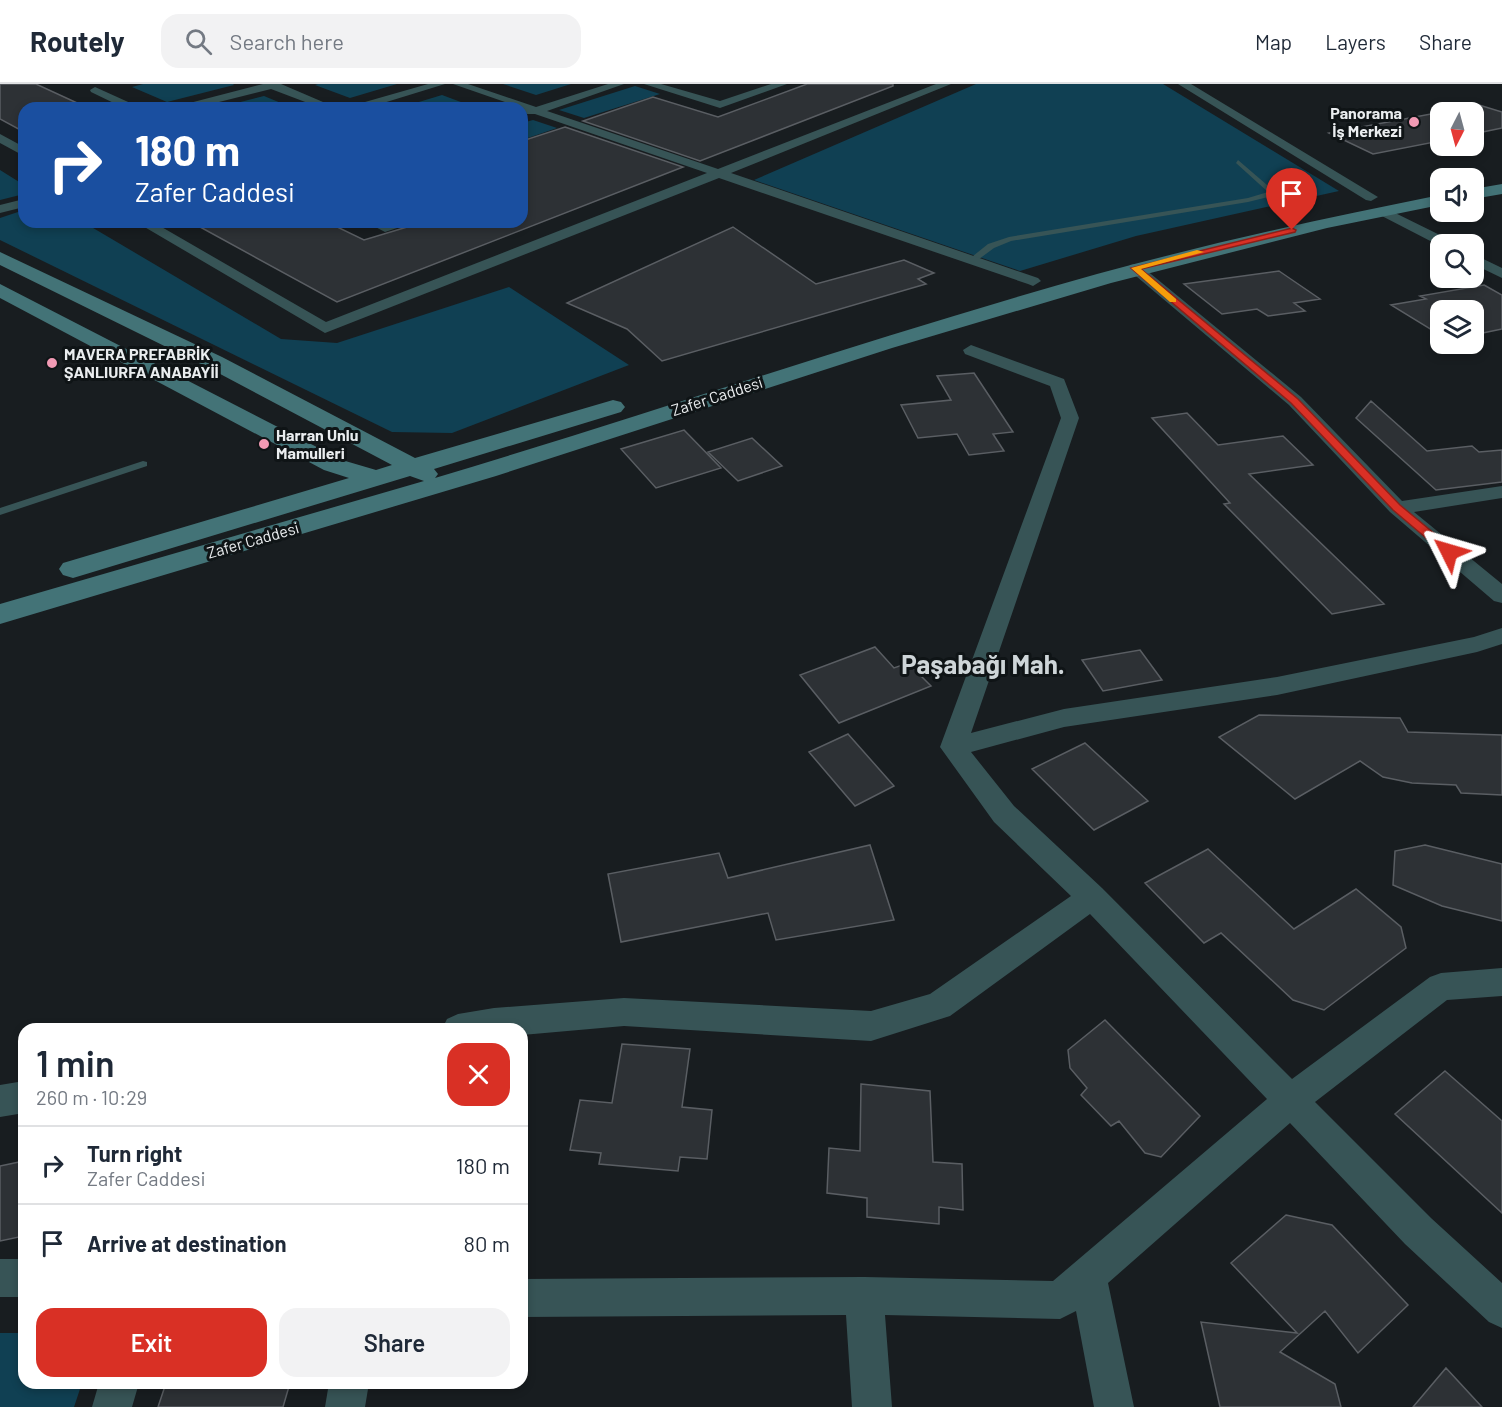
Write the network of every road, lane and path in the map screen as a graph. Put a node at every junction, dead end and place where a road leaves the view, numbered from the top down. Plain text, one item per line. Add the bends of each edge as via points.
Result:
1 (117, 84) edge
2 (272, 84) edge
3 (440, 84) edge
4 (458, 84) edge
5 (619, 84) edge
6 (649, 84) edge
7 (782, 84) edge
8 (946, 84) edge
9 (1183, 84) edge
10 (120, 102) edge
11 (204, 102) edge
12 (316, 102) edge
13 (377, 102) edge
14 (510, 102) edge
15 (528, 108) edge
16 (536, 111) junction
17 (528, 113) edge
18 (0, 138) edge
19 (18, 148) edge
20 (1238, 162) dead end
21 (719, 173) junction
22 (1502, 176) edge
23 (1484, 179) edge
24 (1430, 189) edge
25 (1502, 189) edge
26 (1484, 192) edge
27 (1430, 201) edge
28 (18, 204) edge
29 (1377, 204) junction
30 (0, 209) edge
31 (153, 228) edge
32 (1430, 234) edge
33 (0, 258) edge
34 (972, 260) junction
35 (1484, 264) edge
36 (1135, 268) junction
37 (1502, 274) edge
38 (1033, 281) junction
39 (0, 290) edge
40 (971, 350) dead end
41 (688, 384) dead end
42 (631, 401) dead end
43 (143, 464) dead end
44 (413, 467) junction
45 (378, 477) junction
46 (442, 484) junction
47 (1502, 492) edge
48 (396, 498) junction
49 (1397, 508) junction
50 (0, 512) edge
51 (57, 573) dead end
52 (1502, 596) edge
53 (0, 614) edge
54 (1502, 636) edge
55 (953, 747) junction
56 (1092, 897) junction
57 (1502, 982) edge
58 (494, 1023) edge
59 (18, 1098) edge
60 (1291, 1100) junction
61 (0, 1101) edge
62 (1088, 1277) junction
63 (0, 1278) edge
64 (18, 1278) edge
65 (864, 1296) junction
66 (528, 1298) edge
67 (1502, 1309) edge
68 (117, 1389) edge
69 (348, 1389) edge
70 (112, 1407) edge
71 (345, 1407) edge
72 (872, 1407) edge
73 (1114, 1407) edge

1 - 10 street via 95,90
2 - 11 street
2 - 12 street
3 - 13 street
4 - 14 street
5 - 16 street
6 - 7 street via 720,105
8 - 21 street
9 - 29 street
15 - 16 street
16 - 17 street
16 - 21 street
18 - 19 street
20 - 34 lane via 1272,192 1248,200 1009,239
21 - 31 street via 325,328
21 - 34 street
22 - 23 main road
24 - 29 main road, Zafer Caddesi
25 - 26 main road
27 - 29 main road, Zafer Caddesi
28 - 30 street
29 - 32 street
29 - 36 main road, Zafer Caddesi
29 - 38 main road, Zafer Caddesi via 1155,244
33 - 44 main road via 266,387
34 - 38 street
35 - 37 street
36 - 46 main road, Zafer Caddesi via 774,377
36 - 49 street via 1294,401
38 - 41 main road, Zafer Caddesi
39 - 45 main road via 333,465
40 - 55 street via 1058,383 1070,418
42 - 44 main road, Zafer Caddesi
43 - 50 lane
44 - 45 main road, Zafer Caddesi
44 - 46 main road
45 - 48 main road
45 - 51 main road, Zafer Caddesi
46 - 48 main road, Zafer Caddesi
47 - 49 street
48 - 53 main road, Zafer Caddesi
49 - 52 street
54 - 55 street via 1277,686 1064,718
55 - 56 street via 1004,814
56 - 58 street via 939,1006 871,1026 624,1012
56 - 60 street
57 - 60 street via 1440,987
59 - 61 street
60 - 62 street
60 - 67 street via 1418,1231
62 - 65 street via 1060,1300
62 - 73 street
63 - 64 street
65 - 66 street
65 - 72 street
68 - 70 street
69 - 71 street

